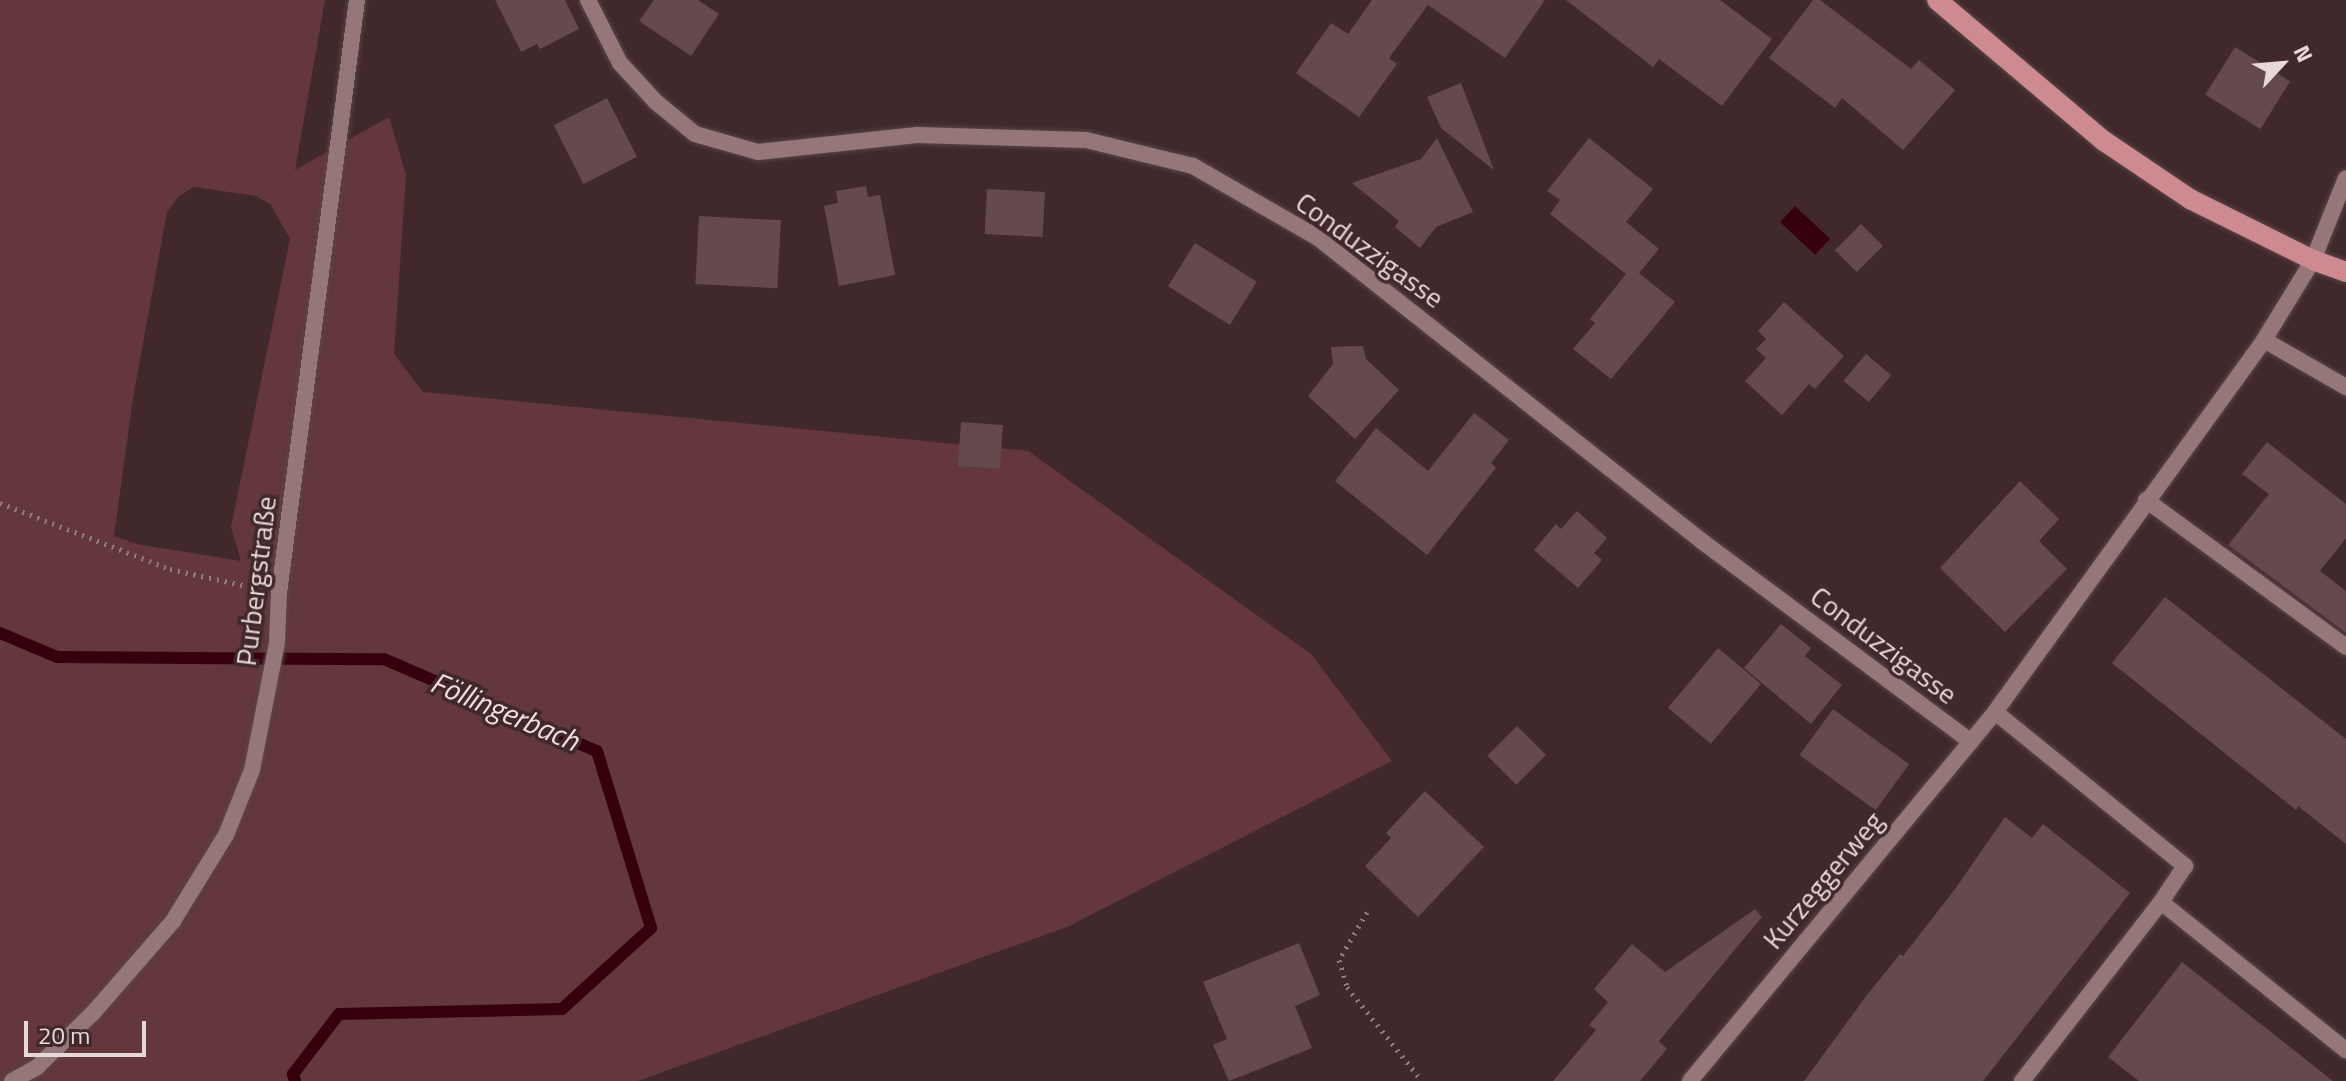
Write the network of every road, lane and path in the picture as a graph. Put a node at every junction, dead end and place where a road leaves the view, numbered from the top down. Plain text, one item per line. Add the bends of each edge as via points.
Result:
1 (357, 0) edge
2 (588, 0) edge
3 (1937, 0) edge
4 (2346, 178) edge
5 (2313, 260) junction
6 (2346, 272) edge
7 (2264, 340) junction
8 (2346, 387) edge
9 (2146, 500) junction
10 (0, 503) edge
11 (279, 593) junction
12 (2346, 647) edge
13 (1995, 712) junction
14 (1971, 742) junction
15 (2161, 902) junction
16 (1367, 912) dead end
17 (2346, 1050) edge
18 (12, 1081) edge
19 (1422, 1081) edge
20 (1690, 1081) edge
21 (2022, 1081) edge

1 - 11 street, Purbergstraße
2 - 14 street, Conduzzigasse via 620,63 656,102 695,134 758,152 917,135 1070,140 1193,166 1318,238 1703,542
3 - 5 main road via 2104,141 2190,199
4 - 5 street, Kurzeggerweg
5 - 6 main road
5 - 7 street, Kurzeggerweg
7 - 8 street
7 - 9 street, Kurzeggerweg
9 - 12 street
9 - 13 street, Kurzeggerweg
10 - 11 path via 170,569
11 - 18 street, Purbergstraße via 277,642 252,770 226,835 173,921 93,1013 37,1067
13 - 14 street, Kurzeggerweg
13 - 15 street via 2185,866
14 - 20 street, Kurzeggerweg
15 - 17 street
15 - 21 street
16 - 19 path via 1339,960 1347,987

